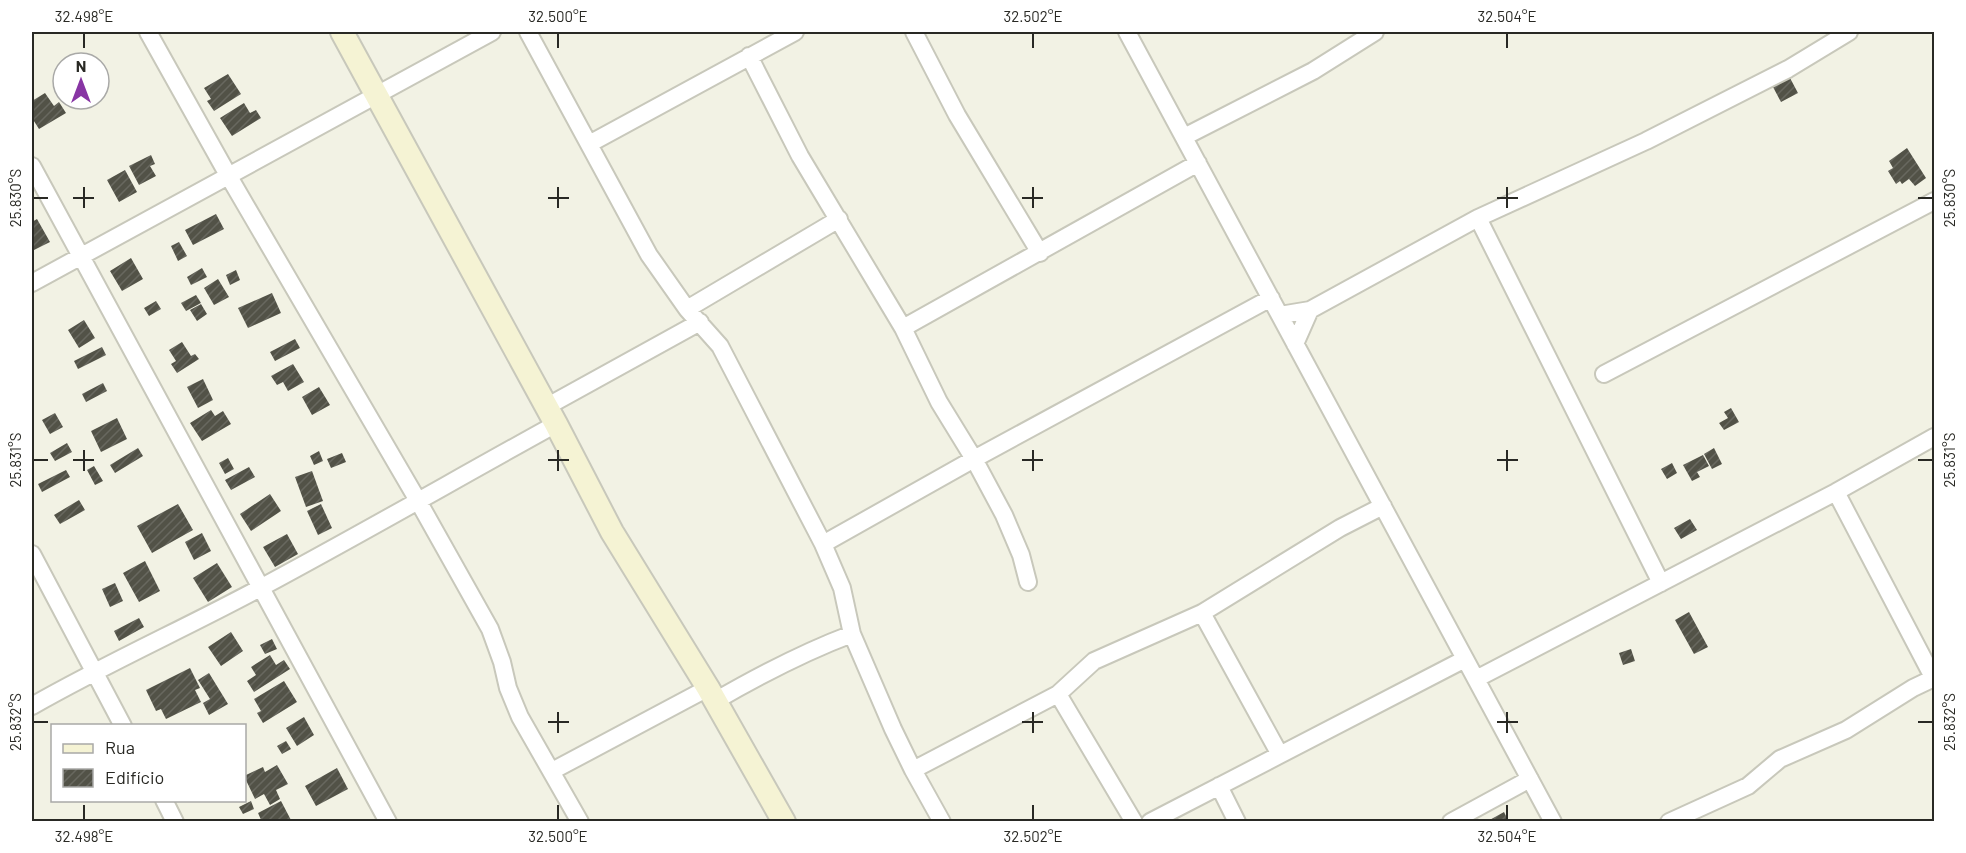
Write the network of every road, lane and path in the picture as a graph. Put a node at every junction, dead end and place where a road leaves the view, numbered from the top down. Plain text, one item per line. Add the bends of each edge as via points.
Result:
1 (148, 32) edge
2 (342, 32) edge
3 (492, 32) edge
4 (528, 32) edge
5 (795, 32) edge
6 (914, 32) edge
7 (1127, 32) edge
8 (1375, 32) edge
9 (1849, 32) edge
10 (749, 56) junction
11 (377, 93) junction
12 (1184, 137) junction
13 (590, 144) junction
14 (1198, 163) junction
15 (32, 166) edge
16 (228, 175) junction
17 (1935, 201) edge
18 (1478, 218) junction
19 (838, 219) junction
20 (1040, 253) junction
21 (81, 256) junction
22 (32, 283) edge
23 (1271, 298) junction
24 (687, 309) junction
25 (1310, 310) junction
26 (1280, 315) junction
27 (700, 322) junction
28 (903, 328) junction
29 (1296, 344) junction
30 (1604, 374) dead end
31 (551, 416) junction
32 (1935, 437) edge
33 (974, 459) junction
34 (1836, 492) junction
35 (417, 499) junction
36 (1383, 506) junction
37 (823, 544) junction
38 (32, 554) edge
39 (1028, 582) dead end
40 (1661, 583) junction
41 (260, 588) junction
42 (1202, 613) junction
43 (852, 634) junction
44 (1465, 659) junction
45 (93, 671) junction
46 (1934, 678) edge
47 (1476, 679) junction
48 (712, 694) junction
49 (1058, 694) junction
50 (32, 706) edge
51 (122, 724) edge
52 (1279, 753) junction
53 (913, 770) junction
54 (552, 771) junction
55 (1530, 779) junction
56 (1219, 786) junction
57 (165, 802) edge
58 (176, 822) edge
59 (388, 822) edge
60 (580, 822) edge
61 (784, 822) edge
62 (942, 822) edge
63 (1134, 822) edge
64 (1150, 822) edge
65 (1236, 822) edge
66 (1451, 822) edge
67 (1553, 822) edge
68 (1669, 822) edge

1 - 16 street
2 - 11 street
3 - 11 street
4 - 13 street
5 - 10 street
6 - 20 street via 957,115
7 - 12 street
8 - 12 street via 1313,71
9 - 18 street via 1788,69 1646,141
10 - 13 street
10 - 19 street via 800,156
11 - 16 street
11 - 31 street
12 - 14 street
13 - 24 street via 649,255
14 - 20 street
14 - 23 street
15 - 21 street
16 - 21 street
16 - 35 street
17 - 30 street
18 - 25 street
18 - 40 street
19 - 24 street
19 - 28 street
20 - 28 street
21 - 22 street
21 - 41 street
23 - 26 street
23 - 33 street
24 - 27 street
25 - 26 street
25 - 29 street
26 - 29 street
27 - 31 street
27 - 37 street via 720,346
28 - 33 street via 939,402
29 - 36 street
31 - 35 street
31 - 48 street via 612,532
32 - 34 street
33 - 37 street
33 - 39 street via 1004,515
34 - 40 street
34 - 46 street
35 - 41 street
35 - 54 street via 490,629 520,717
36 - 42 street
36 - 44 street
37 - 43 street via 842,588
38 - 45 street
40 - 47 street
41 - 45 street
41 - 59 street
42 - 49 street via 1094,661
42 - 52 street
43 - 48 street
43 - 53 street
44 - 47 street
44 - 52 street
45 - 50 street
45 - 51 street
46 - 68 street via 1846,730 1780,759 1748,786
47 - 55 street
48 - 54 street
48 - 61 street
49 - 53 street
49 - 63 street
52 - 56 street
53 - 62 street
54 - 60 street
55 - 66 street
55 - 67 street
56 - 64 street
56 - 65 street
57 - 58 street

